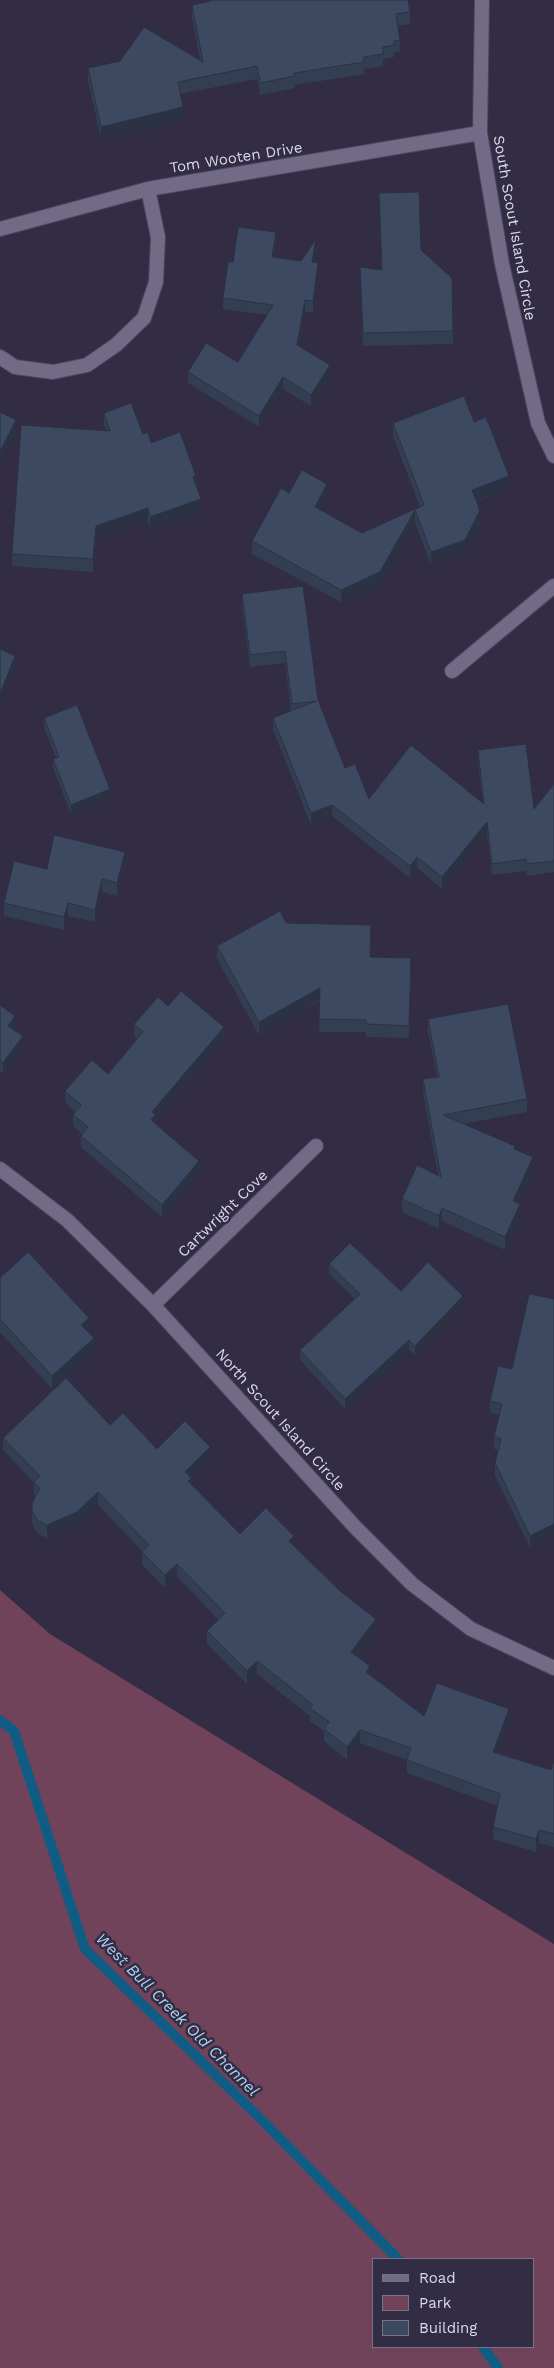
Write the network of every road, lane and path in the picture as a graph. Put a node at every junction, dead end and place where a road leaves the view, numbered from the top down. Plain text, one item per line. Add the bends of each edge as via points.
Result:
1 (482, 0) edge
2 (480, 134) junction
3 (148, 188) junction
4 (0, 229) edge
5 (0, 357) edge
6 (554, 456) edge
7 (554, 586) edge
8 (452, 671) dead end
9 (316, 1146) dead end
10 (0, 1169) edge
11 (153, 1305) junction
12 (554, 1668) edge

1 - 2 street, South Scout Island Circle
2 - 3 street, Tom Wooten Drive
2 - 6 street, South Scout Island Circle via 502,264 538,423
3 - 4 street, Tom Wooten Drive
3 - 5 street via 158,237 156,282 144,318 116,345 87,365 52,372 15,367
7 - 8 street
9 - 11 street, Cartwright Cove
10 - 11 street, North Scout Island Circle via 67,1220
11 - 12 street, North Scout Island Circle via 355,1527 412,1584 471,1629

